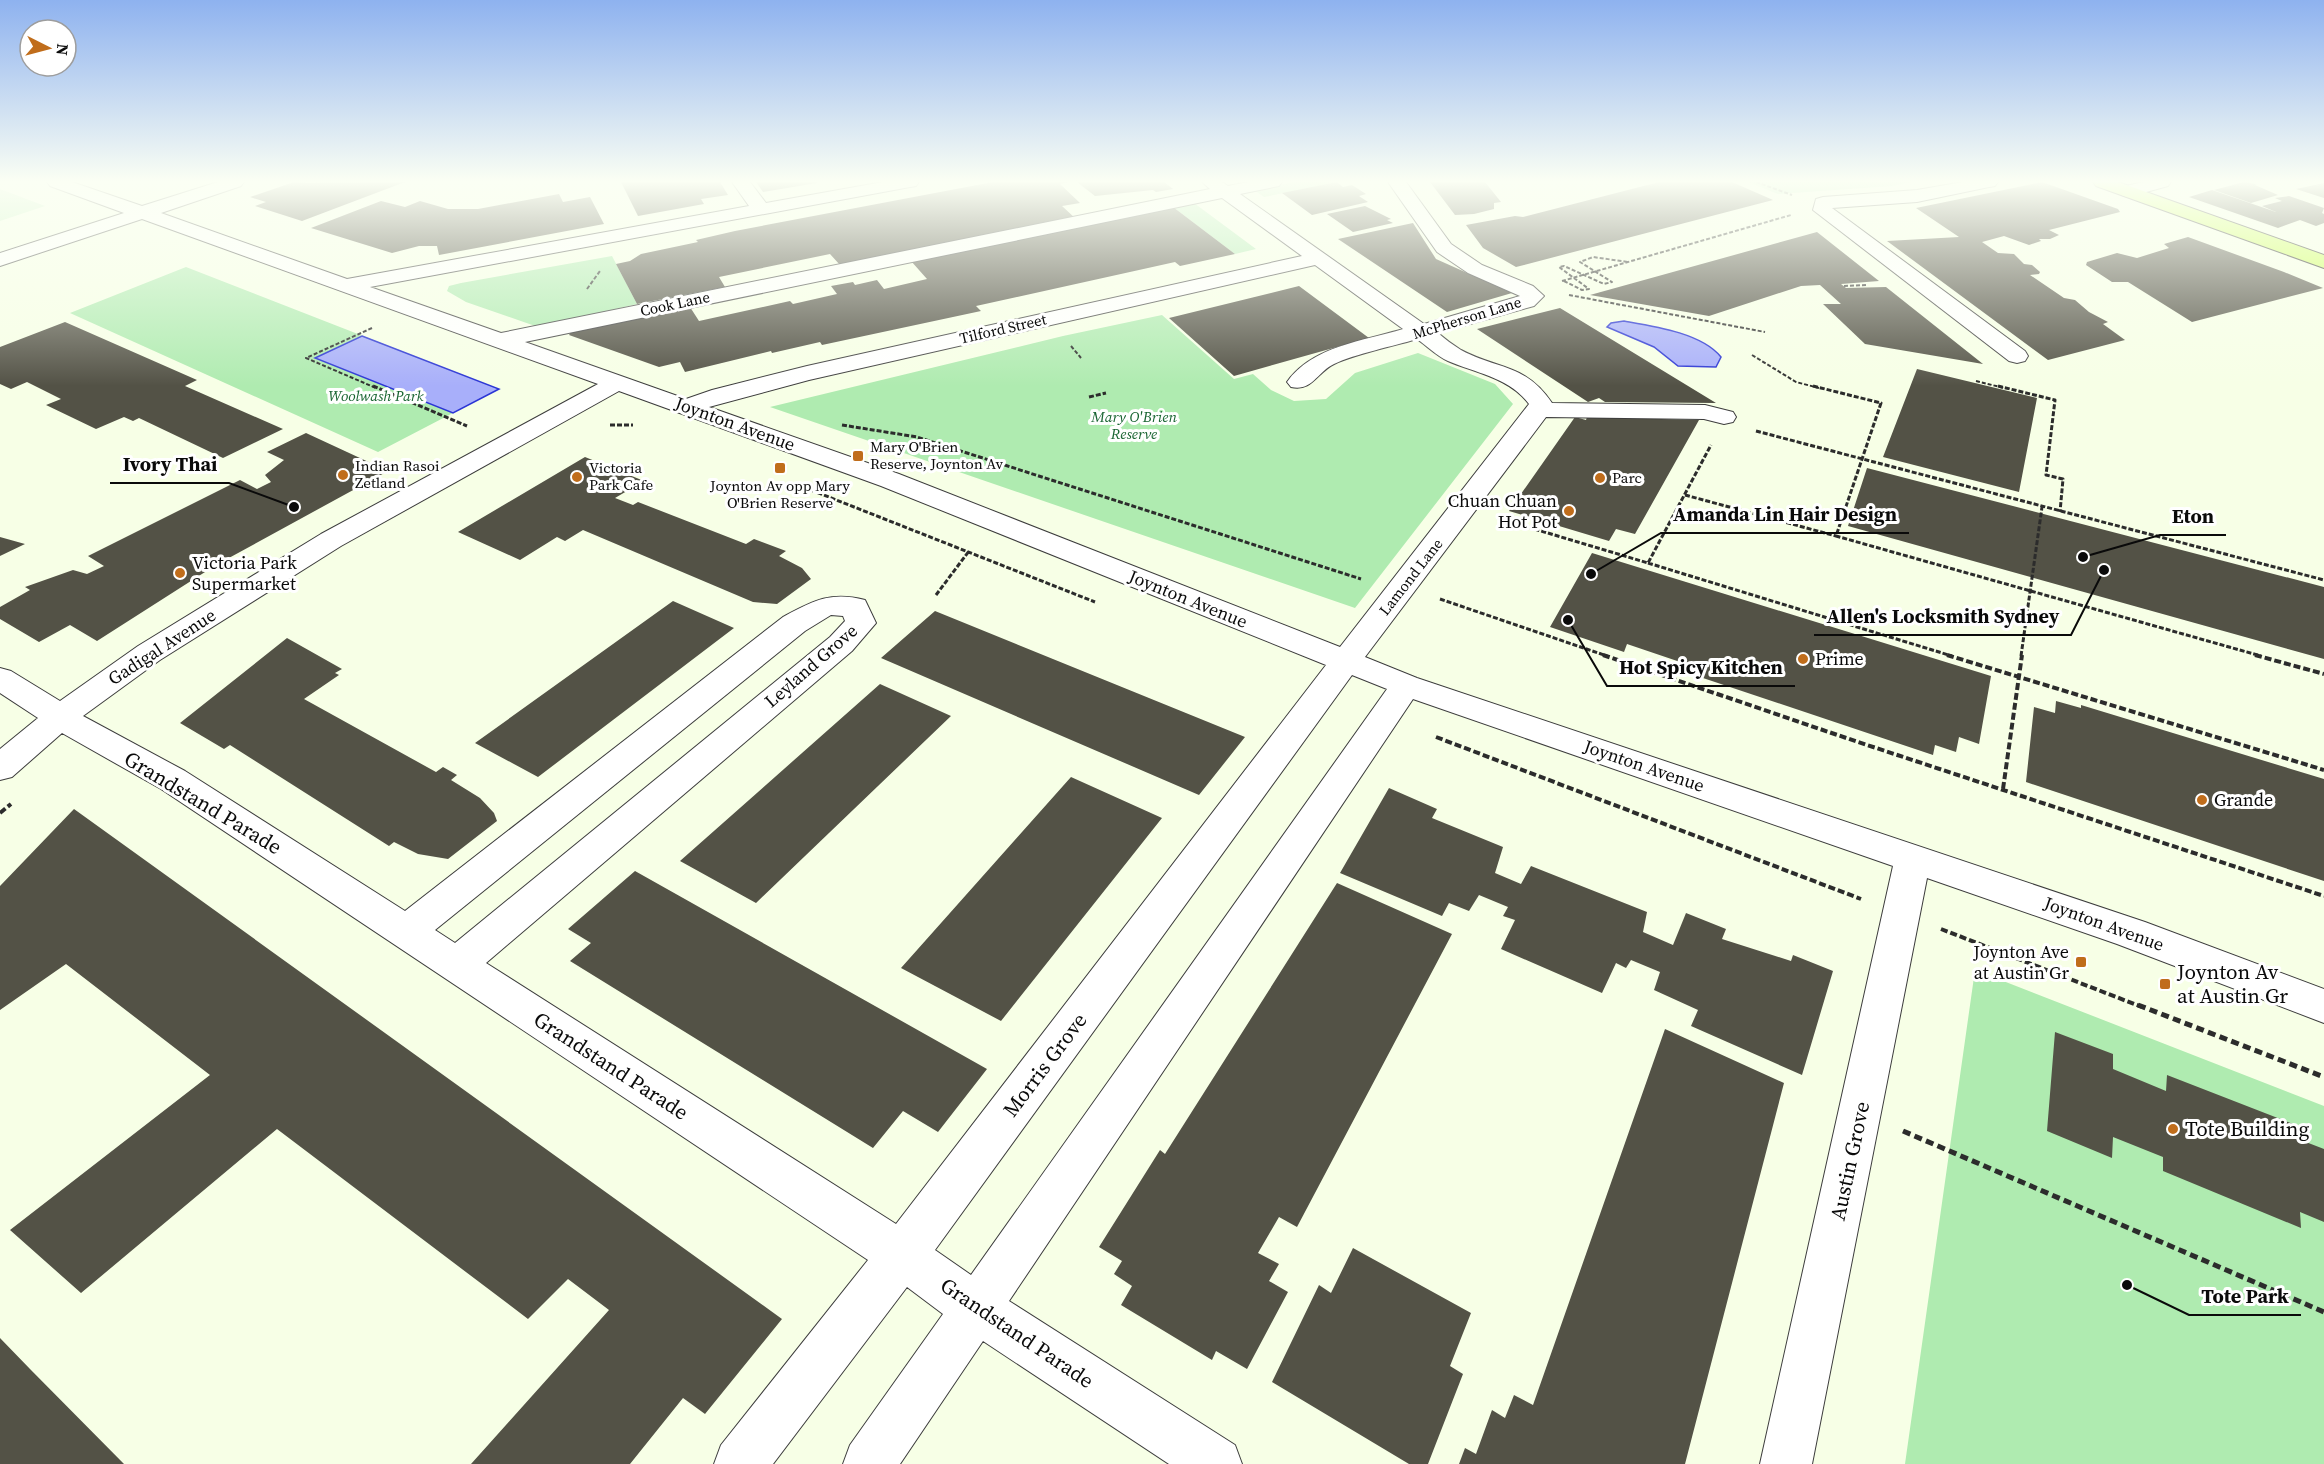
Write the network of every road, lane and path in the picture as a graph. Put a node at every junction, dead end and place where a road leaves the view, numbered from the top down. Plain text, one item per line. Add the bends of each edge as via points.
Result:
1 (29, 250) edge
2 (248, 250) edge
3 (537, 250) edge
4 (921, 250) edge
5 (1309, 250) edge
6 (1447, 250) edge
7 (1670, 250) edge
8 (1876, 250) edge
9 (2292, 250) edge
10 (1320, 258) junction
11 (0, 260) edge
12 (1630, 262) junction
13 (2324, 262) edge
14 (1599, 271) dead end
15 (1553, 276) dead end
16 (345, 286) junction
17 (1526, 290) junction
18 (378, 325) dead end
19 (1422, 332) junction
20 (1765, 332) dead end
21 (501, 340) junction
22 (1752, 355) dead end
23 (2018, 356) dead end
24 (1976, 381) dead end
25 (1299, 382) dead end
26 (618, 383) junction
27 (1106, 393) dead end
28 (1089, 397) dead end
29 (687, 408) junction
30 (1539, 410) junction
31 (1723, 419) junction
32 (839, 424) dead end
33 (609, 425) dead end
34 (639, 425) dead end
35 (473, 428) dead end
36 (1863, 460) junction
37 (806, 488) dead end
38 (1686, 495) junction
39 (2042, 507) junction
40 (2060, 512) junction
41 (1496, 517) dead end
42 (997, 523) junction
43 (1836, 536) junction
44 (968, 553) junction
45 (1648, 563) junction
46 (2324, 580) edge
47 (1401, 590) junction
48 (2031, 591) junction
49 (936, 595) dead end
50 (1100, 604) dead end
51 (1346, 662) junction
52 (2324, 674) edge
53 (0, 678) edge
54 (2019, 678) junction
55 (1406, 685) junction
56 (60, 717) junction
57 (1428, 733) dead end
58 (0, 768) edge
59 (2324, 770) edge
60 (2003, 789) junction
61 (1913, 858) junction
62 (2324, 896) edge
63 (1862, 899) dead end
64 (1934, 926) dead end
65 (406, 932) junction
66 (456, 965) junction
67 (2324, 1006) edge
68 (2324, 1077) edge
69 (1861, 1113) junction
70 (902, 1255) junction
71 (976, 1308) junction
72 (2324, 1312) edge
73 (740, 1464) edge
74 (869, 1464) edge
75 (1216, 1464) edge
76 (1786, 1464) edge

1 - 11 street
2 - 16 street, Joynton Avenue
3 - 16 street
4 - 21 street, Cook Lane
5 - 10 street
6 - 17 street, McPherson Lane via 1475,269
7 - 12 path
8 - 23 street
9 - 13 main road
10 - 19 street
10 - 29 street, Tilford Street via 807,373 720,395
12 - 14 path
12 - 15 path via 1593,258 1580,262 1612,282 1604,284 1559,267 1589,289 1582,290
16 - 21 street, Joynton Avenue
17 - 19 street, McPherson Lane via 1533,296 1526,301
17 - 20 path
18 - 35 path via 306,358
19 - 25 street, McPherson Lane via 1325,359
19 - 30 street via 1454,355 1512,377 1531,390 1541,404
21 - 26 street, Joynton Avenue
22 - 36 path via 1796,382 1881,403
24 - 40 path via 2055,400 2046,475 2063,478
26 - 29 street, Joynton Avenue
26 - 56 street, Gadigal Avenue via 331,540 149,653
27 - 28 path
29 - 42 street, Joynton Avenue via 890,480
30 - 31 street via 1705,412
30 - 47 street, Lamond Lane
31 - 36 path
31 - 38 path
32 - 47 path via 917,437
33 - 34 path
36 - 39 path
36 - 43 path
37 - 44 path
38 - 43 path
38 - 45 path
39 - 40 path
39 - 48 path
40 - 46 path
41 - 45 path
42 - 44 path
42 - 51 street, Joynton Avenue
43 - 48 path
44 - 49 path
44 - 50 path
45 - 54 path
47 - 51 street, Lamond Lane
47 - 60 path via 1437,598
48 - 52 path
48 - 54 path
51 - 55 street, Joynton Avenue
51 - 70 street, Morris Grove
53 - 56 street, Grandstand Parade
54 - 59 path
54 - 60 path
55 - 61 street, Joynton Avenue
55 - 71 street
56 - 58 street, Gadigal Avenue
56 - 65 street, Grandstand Parade via 173,780
57 - 63 path
60 - 62 path
61 - 67 street, Joynton Avenue via 2131,933
61 - 69 street, Austin Grove
64 - 68 path
65 - 66 street, Grandstand Parade
65 - 66 street, Leyland Grove via 794,624 826,606 855,607 861,623 841,644
66 - 70 street, Grandstand Parade
69 - 72 path
69 - 76 street, Austin Grove
70 - 71 street, Grandstand Parade
70 - 73 street, Morris Grove
71 - 74 street
71 - 75 street, Grandstand Parade

